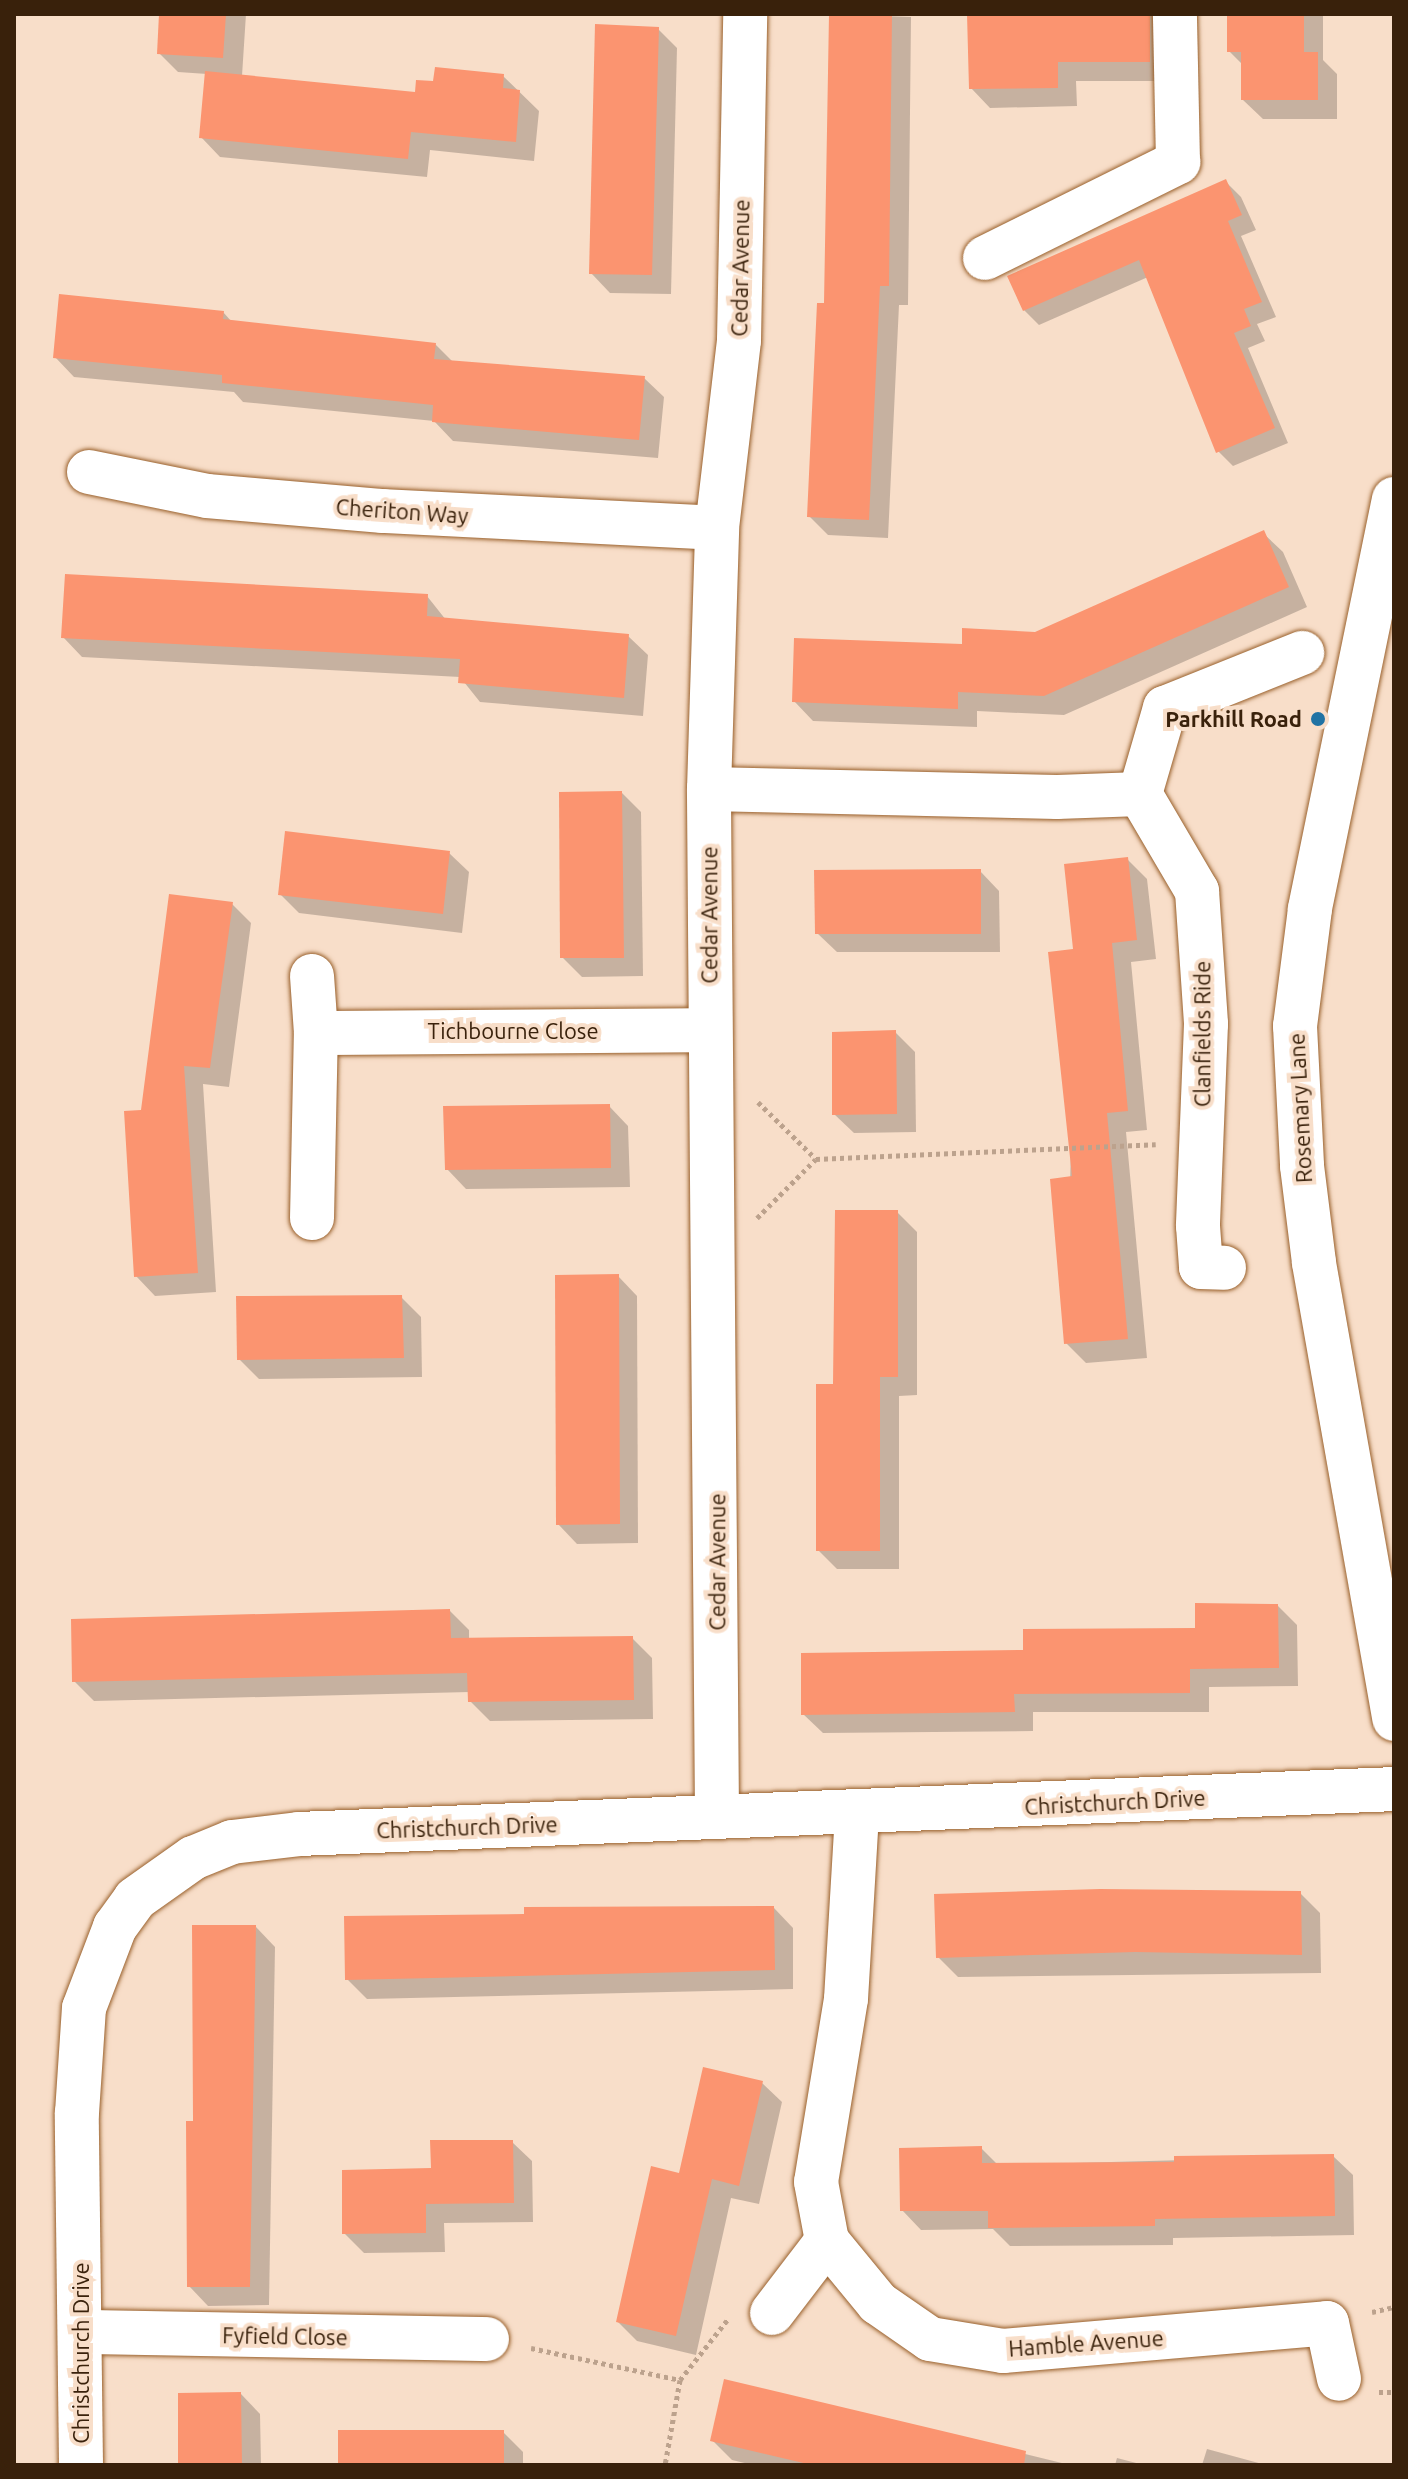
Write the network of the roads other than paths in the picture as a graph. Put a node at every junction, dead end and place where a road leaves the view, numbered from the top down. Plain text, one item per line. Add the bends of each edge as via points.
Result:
1 (745, 14) edge
2 (1175, 14) edge
3 (985, 258) dead end
4 (89, 472) dead end
5 (1394, 499) edge
6 (717, 528) junction
7 (1385, 590) edge
8 (1302, 653) dead end
9 (709, 789) junction
10 (1140, 794) junction
11 (312, 976) dead end
12 (316, 1033) junction
13 (710, 1042) junction
14 (312, 1218) dead end
15 (1224, 1268) dead end
16 (1394, 1719) edge
17 (1394, 1789) edge
18 (857, 1814) junction
19 (717, 1816) junction
20 (827, 2241) junction
21 (772, 2313) road end
22 (83, 2332) junction
23 (487, 2339) road end
24 (1339, 2379) dead end
25 (81, 2465) edge

1 - 6 street, Cedar Avenue via 739,340
2 - 3 street via 1178,162
4 - 6 street, Cheriton Way via 207,496
5 - 7 street, Rosemary Lane
6 - 9 street, Cedar Avenue
7 - 16 street, Rosemary Lane via 1299,969 1295,1026 1302,1166 1314,1263
8 - 10 street via 1165,708
9 - 10 street
9 - 13 street, Cedar Avenue
10 - 15 street, Clanfields Ride via 1197,891 1206,1024 1201,1267
11 - 12 street
12 - 13 street, Tichbourne Close
12 - 14 street
13 - 19 street, Cedar Avenue
17 - 18 street, Christchurch Drive
18 - 19 street, Christchurch Drive
18 - 20 street, Hamble Avenue via 846,1999 816,2182
19 - 22 street, Christchurch Drive via 299,1834 232,1842 162,1878 135,1899 115,1927 84,2008 77,2113
20 - 21 street
20 - 24 street, Hamble Avenue via 878,2303 930,2339 1003,2351 1327,2323
22 - 23 street, Fyfield Close
22 - 25 street, Christchurch Drive

